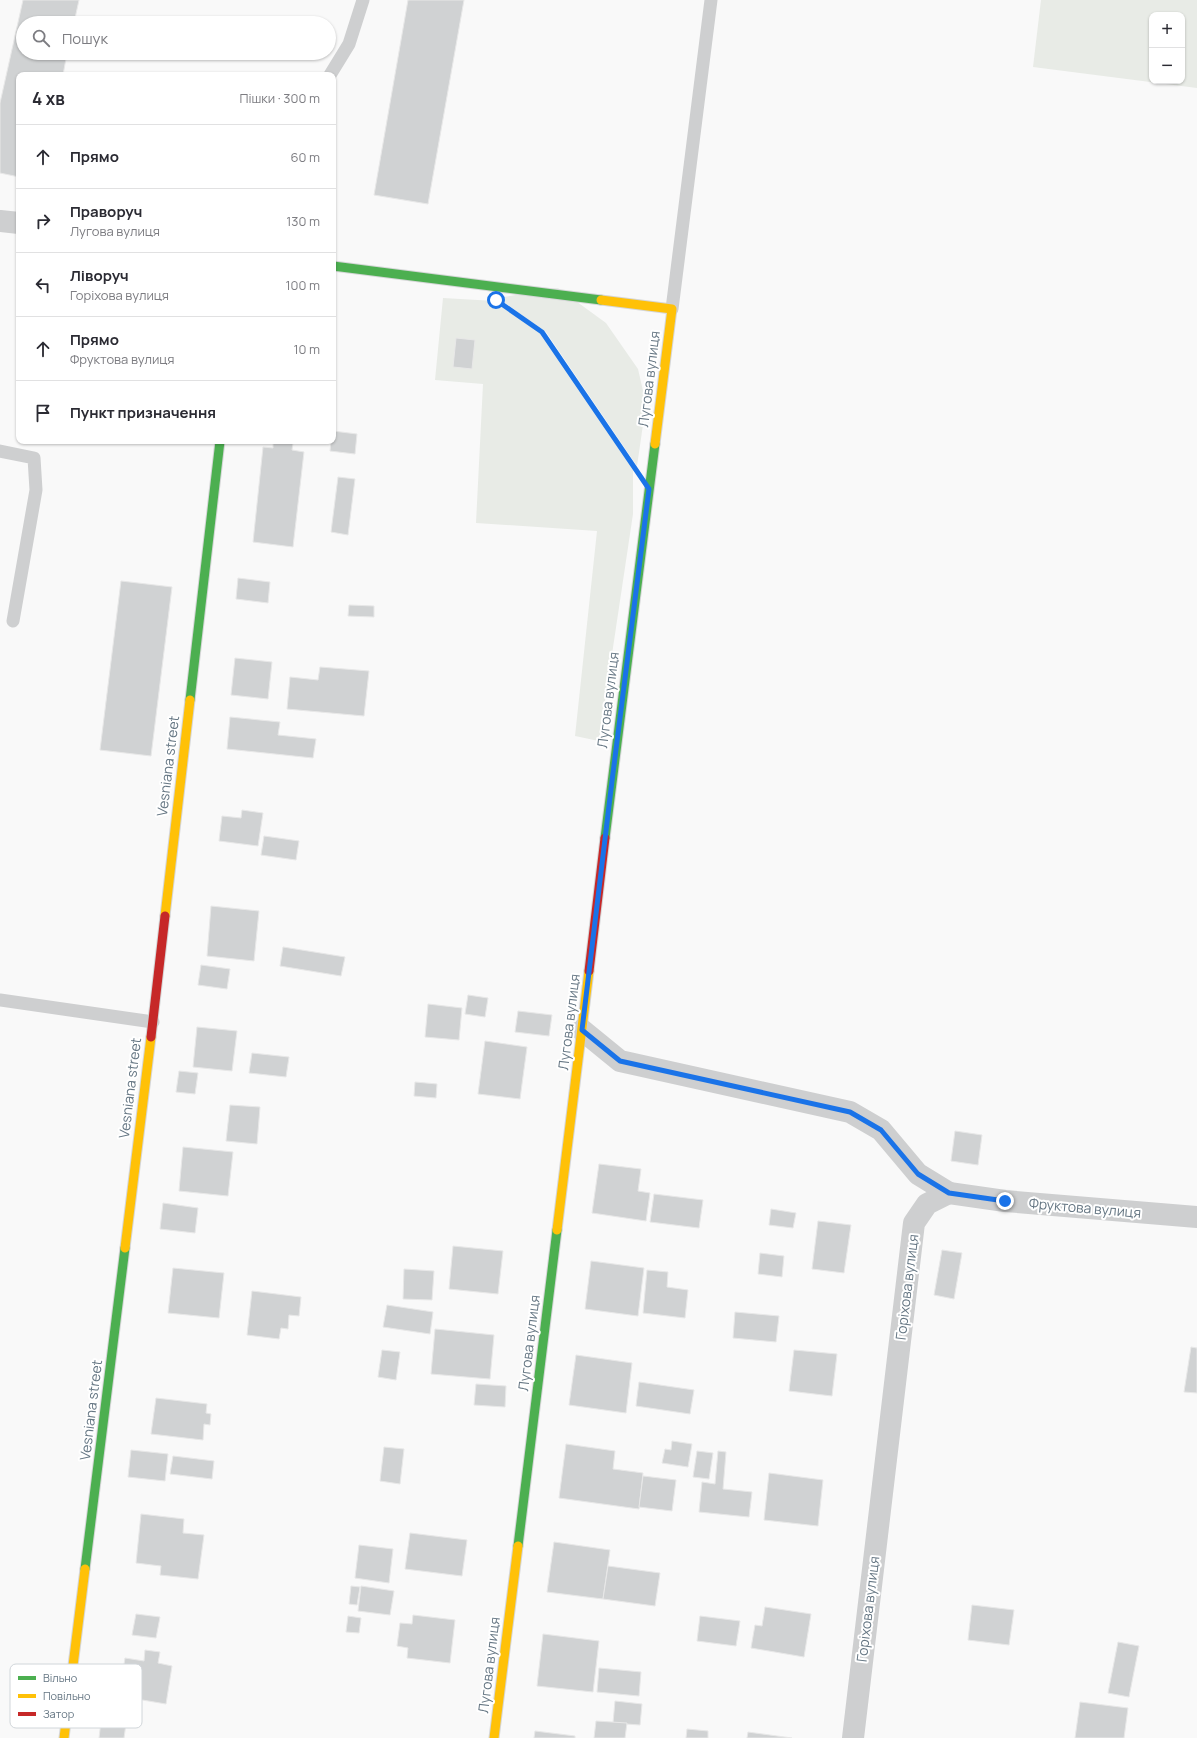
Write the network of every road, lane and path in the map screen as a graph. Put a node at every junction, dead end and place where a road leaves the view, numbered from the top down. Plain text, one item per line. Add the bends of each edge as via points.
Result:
1 (364, 0) edge
2 (711, 0) edge
3 (332, 72) edge
4 (0, 221) edge
5 (16, 224) edge
6 (336, 266) edge
7 (672, 309) junction
8 (519, 316) dead end
9 (220, 444) edge
10 (0, 451) edge
11 (627, 456) dead end
12 (12, 621) dead end
13 (0, 1000) edge
14 (153, 1022) junction
15 (582, 1030) junction
16 (949, 1193) junction
17 (1197, 1217) edge
18 (73, 1664) edge
19 (65, 1728) edge
20 (64, 1738) edge
21 (494, 1738) edge
22 (853, 1738) edge

1 - 3 lane via 348,44
2 - 7 lane
4 - 5 street
6 - 7 street
7 - 15 street, Лугова вулиця
8 - 11 path via 542,332
9 - 14 street, Vesniana street
10 - 12 lane via 34,458 36,490
13 - 14 lane
14 - 18 street, Vesniana street
15 - 16 street via 620,1061 850,1112 881,1130 918,1174
15 - 21 street, Лугова вулиця
16 - 17 street, Фруктова вулиця via 1005,1201
16 - 22 street, Горіхова вулиця via 927,1204 914,1223
19 - 20 street, Vesniana street

